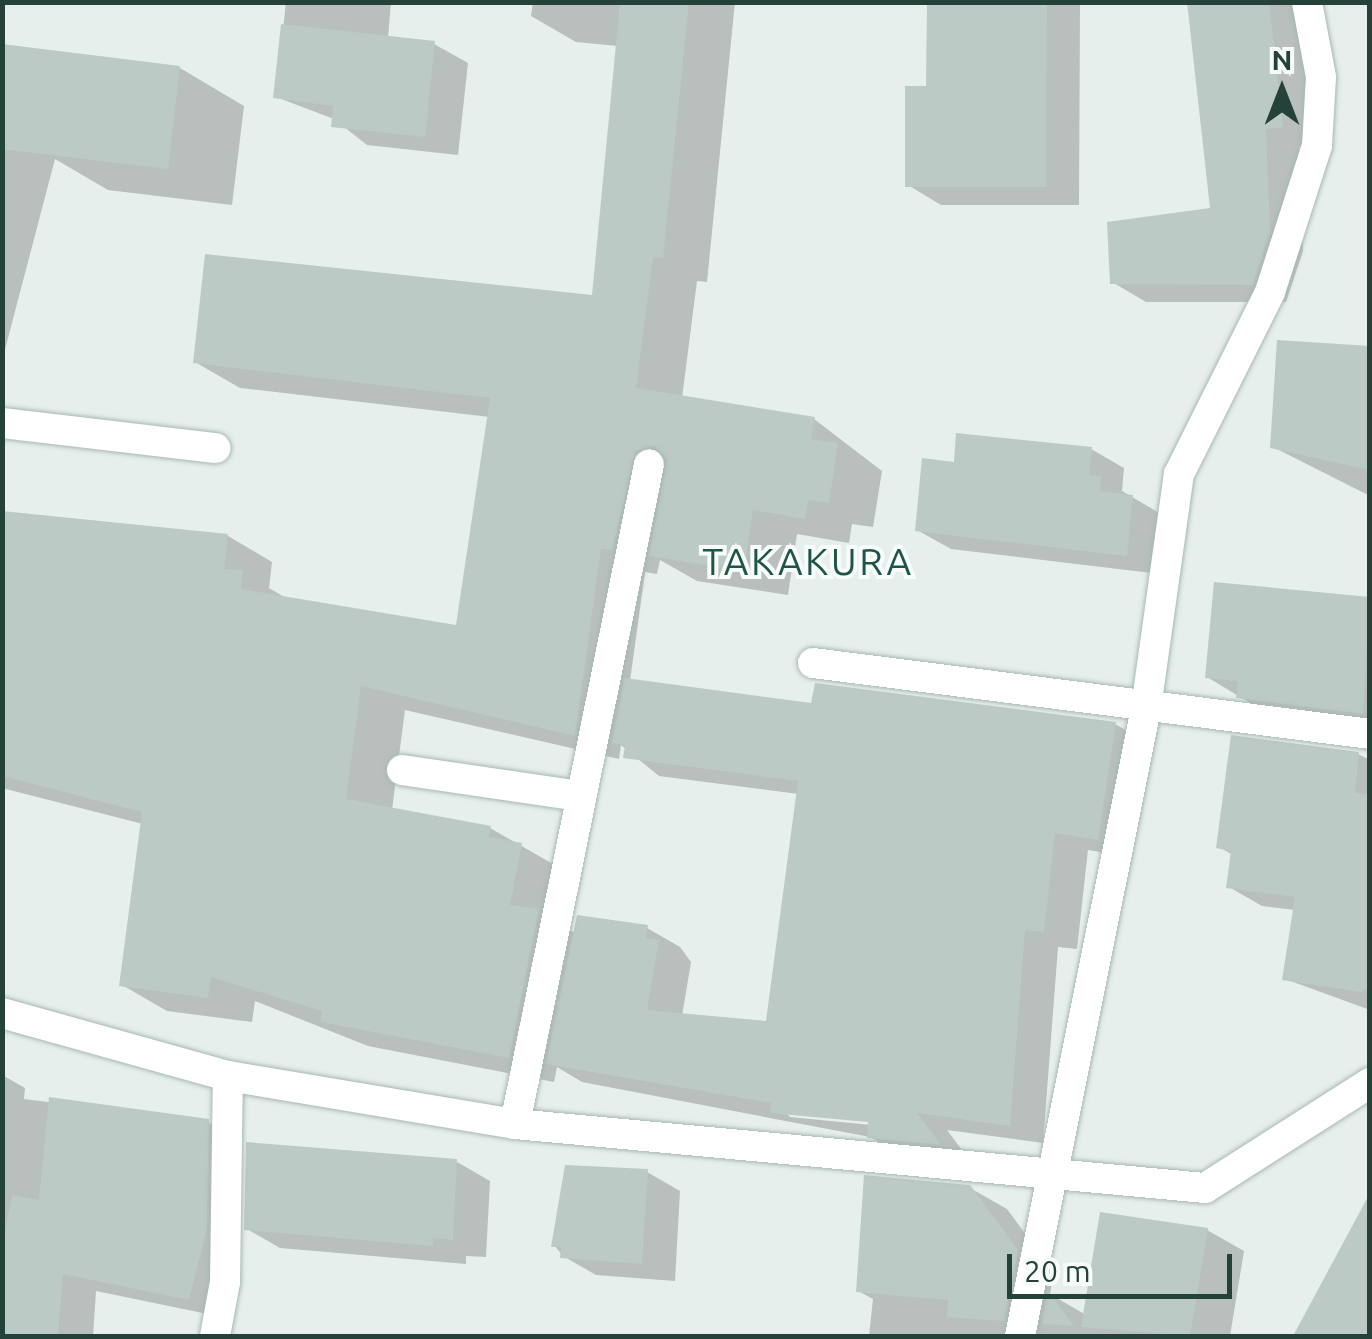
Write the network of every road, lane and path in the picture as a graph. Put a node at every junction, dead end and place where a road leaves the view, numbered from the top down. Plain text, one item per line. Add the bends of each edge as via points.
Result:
1 (1307, 2) edge
2 (2, 424) edge
3 (216, 448) dead end
4 (649, 464) dead end
5 (813, 663) dead end
6 (1146, 708) junction
7 (1370, 734) edge
8 (402, 770) dead end
9 (580, 796) junction
10 (2, 1013) edge
11 (228, 1076) junction
12 (1370, 1083) edge
13 (516, 1124) junction
14 (1051, 1169) junction
15 (215, 1336) edge
16 (1020, 1336) edge

1 - 6 street via 1321,77 1317,146 1270,292 1179,474
2 - 3 street
4 - 9 street
5 - 6 street
6 - 7 street
6 - 14 street
8 - 9 street
9 - 13 street
10 - 11 street
11 - 13 street
11 - 15 street via 225,1282
12 - 14 street via 1205,1188
13 - 14 street
14 - 16 street

